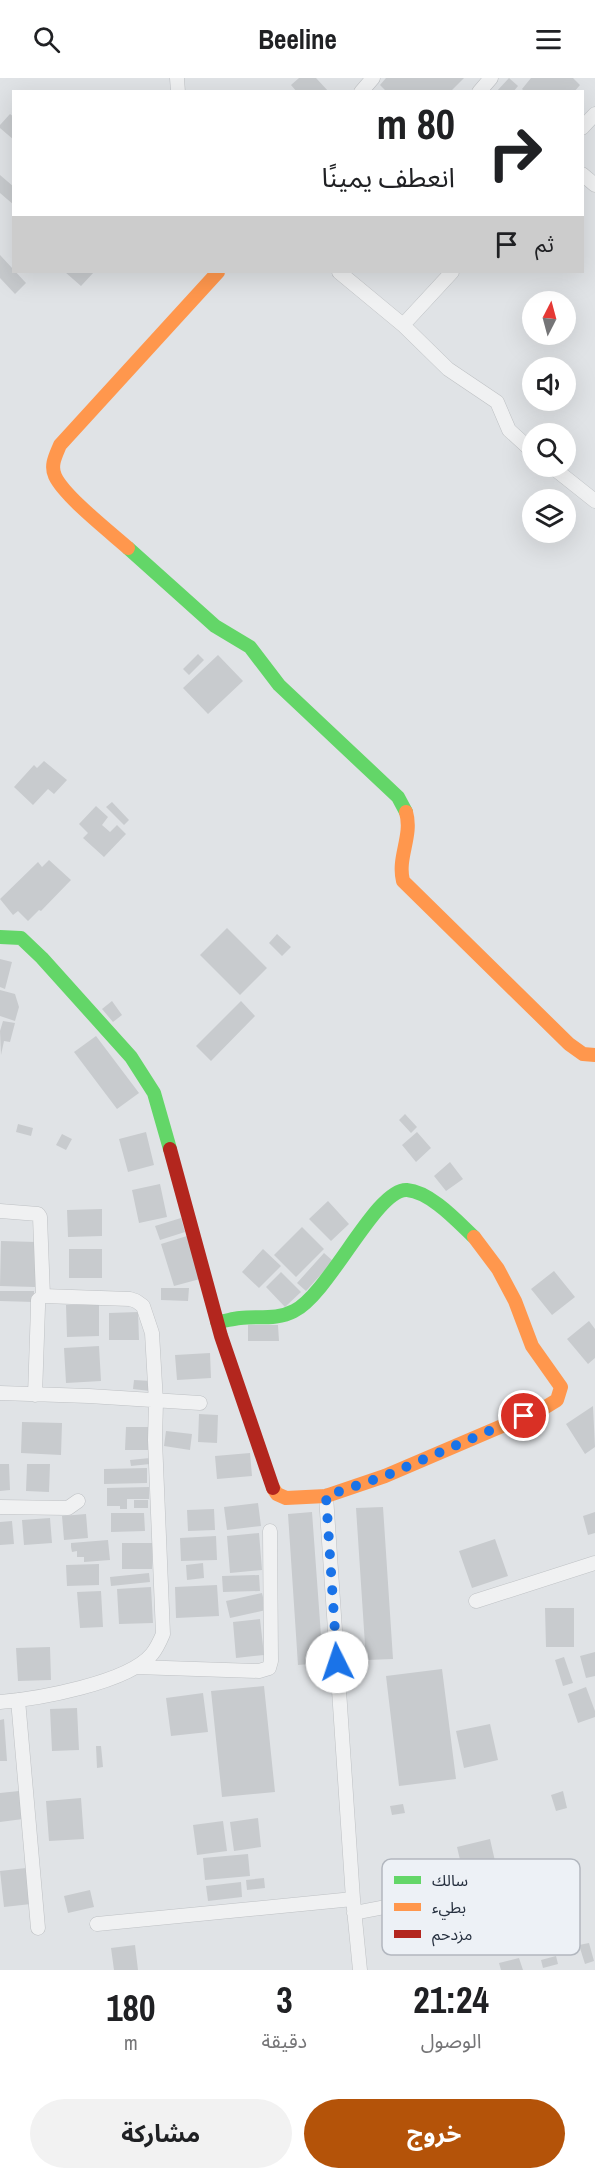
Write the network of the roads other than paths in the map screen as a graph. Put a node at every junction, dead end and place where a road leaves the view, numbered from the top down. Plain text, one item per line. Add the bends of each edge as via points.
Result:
1 (373, 78) edge
2 (491, 78) edge
3 (363, 90) edge
4 (481, 90) edge
5 (595, 114) edge
6 (584, 126) edge
7 (217, 273) edge
8 (340, 273) edge
9 (451, 273) edge
10 (403, 325) junction
11 (522, 442) edge
12 (565, 477) edge
13 (595, 501) edge
14 (0, 937) edge
15 (595, 1055) edge
16 (0, 1211) edge
17 (43, 1296) junction
18 (217, 1322) junction
19 (0, 1393) edge
20 (35, 1395) junction
21 (156, 1402) junction
22 (200, 1403) dead end
23 (326, 1496) junction
24 (78, 1501) dead end
25 (0, 1507) edge
26 (270, 1531) dead end
27 (595, 1563) edge
28 (476, 1601) dead end
29 (135, 1667) junction
30 (18, 1700) junction
31 (0, 1702) edge
32 (353, 1899) junction
33 (382, 1908) edge
34 (354, 1913) junction
35 (97, 1924) dead end
36 (38, 1928) dead end
37 (360, 1970) edge

1 - 3 street
2 - 4 street
5 - 6 street
7 - 15 street via 60,445 53,462 54,475 65,491 215,626 250,647 279,686 398,797 410,817 401,867 404,881 569,1044 583,1054
8 - 10 street
9 - 10 street
10 - 11 street via 448,369 497,402 509,430
12 - 13 street
14 - 18 street via 21,938 42,958 131,1057 154,1093
16 - 17 street via 40,1217
17 - 20 street via 38,1300
17 - 21 street via 130,1299 140,1303 152,1333
18 - 23 street via 271,1486 286,1498
18 - 23 street via 262,1319 300,1308 329,1278 382,1204 398,1192 410,1189 438,1205 481,1246 495,1266 531,1345 556,1376 561,1387 557,1400 385,1476
19 - 20 street
20 - 21 street
21 - 22 street
21 - 29 street via 163,1634 151,1655
23 - 32 street
24 - 25 street via 69,1508
26 - 29 street via 269,1668 259,1671
27 - 28 street
29 - 30 street via 120,1676 54,1695
30 - 31 street
30 - 36 street
32 - 34 street
32 - 35 street
33 - 34 street
34 - 37 street

